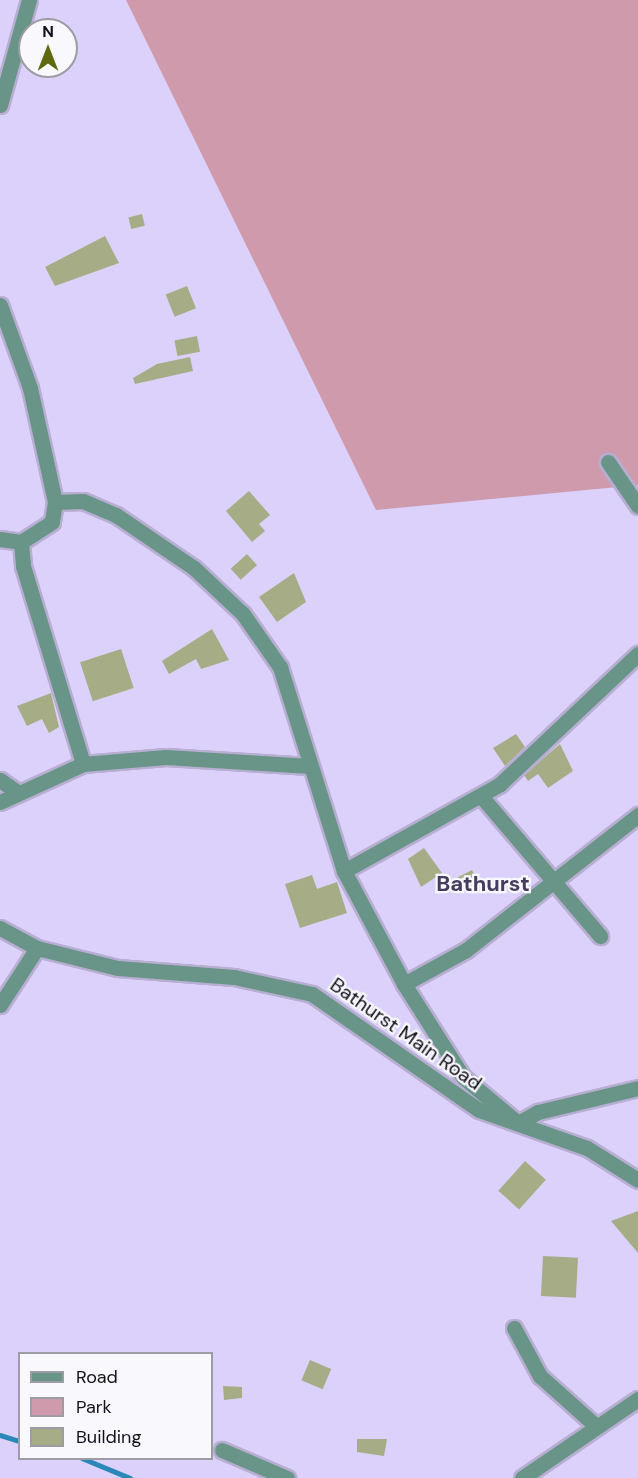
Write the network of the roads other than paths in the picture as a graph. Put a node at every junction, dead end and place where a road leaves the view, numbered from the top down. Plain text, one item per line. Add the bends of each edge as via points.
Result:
1 (29, 0) edge
2 (0, 105) edge
3 (0, 305) edge
4 (608, 462) dead end
5 (55, 502) junction
6 (638, 506) edge
7 (0, 539) edge
8 (21, 542) junction
9 (638, 654) edge
10 (83, 764) junction
11 (310, 766) junction
12 (0, 780) edge
13 (16, 791) junction
14 (481, 796) junction
15 (0, 802) edge
16 (638, 815) edge
17 (345, 870) junction
18 (554, 881) junction
19 (0, 928) edge
20 (600, 936) dead end
21 (37, 948) junction
22 (404, 984) junction
23 (0, 1005) edge
24 (638, 1088) edge
25 (518, 1123) junction
26 (638, 1180) edge
27 (514, 1328) dead end
28 (638, 1399) edge
29 (597, 1427) junction
30 (222, 1450) dead end
31 (288, 1478) edge
32 (522, 1478) edge

1 - 2 street
3 - 5 street via 30,388
4 - 6 street
5 - 8 street via 52,522
5 - 11 street via 83,501 116,515 194,568 243,614 280,667
7 - 8 street
8 - 10 street via 23,566
9 - 14 street
10 - 11 street via 166,757
10 - 13 street
11 - 17 street
12 - 13 street
13 - 15 street
14 - 17 street
14 - 18 street
16 - 18 street
17 - 22 street
18 - 20 street
18 - 22 street via 466,950
19 - 21 street, Bathurst Main Road
21 - 23 street
21 - 25 street, Bathurst Main Road via 118,968 234,977 312,994 479,1110
22 - 25 street via 463,1077
24 - 25 street via 538,1112
25 - 26 street, Bathurst Main Road via 586,1148
27 - 29 street via 540,1376
28 - 29 street
29 - 32 street
30 - 31 street

